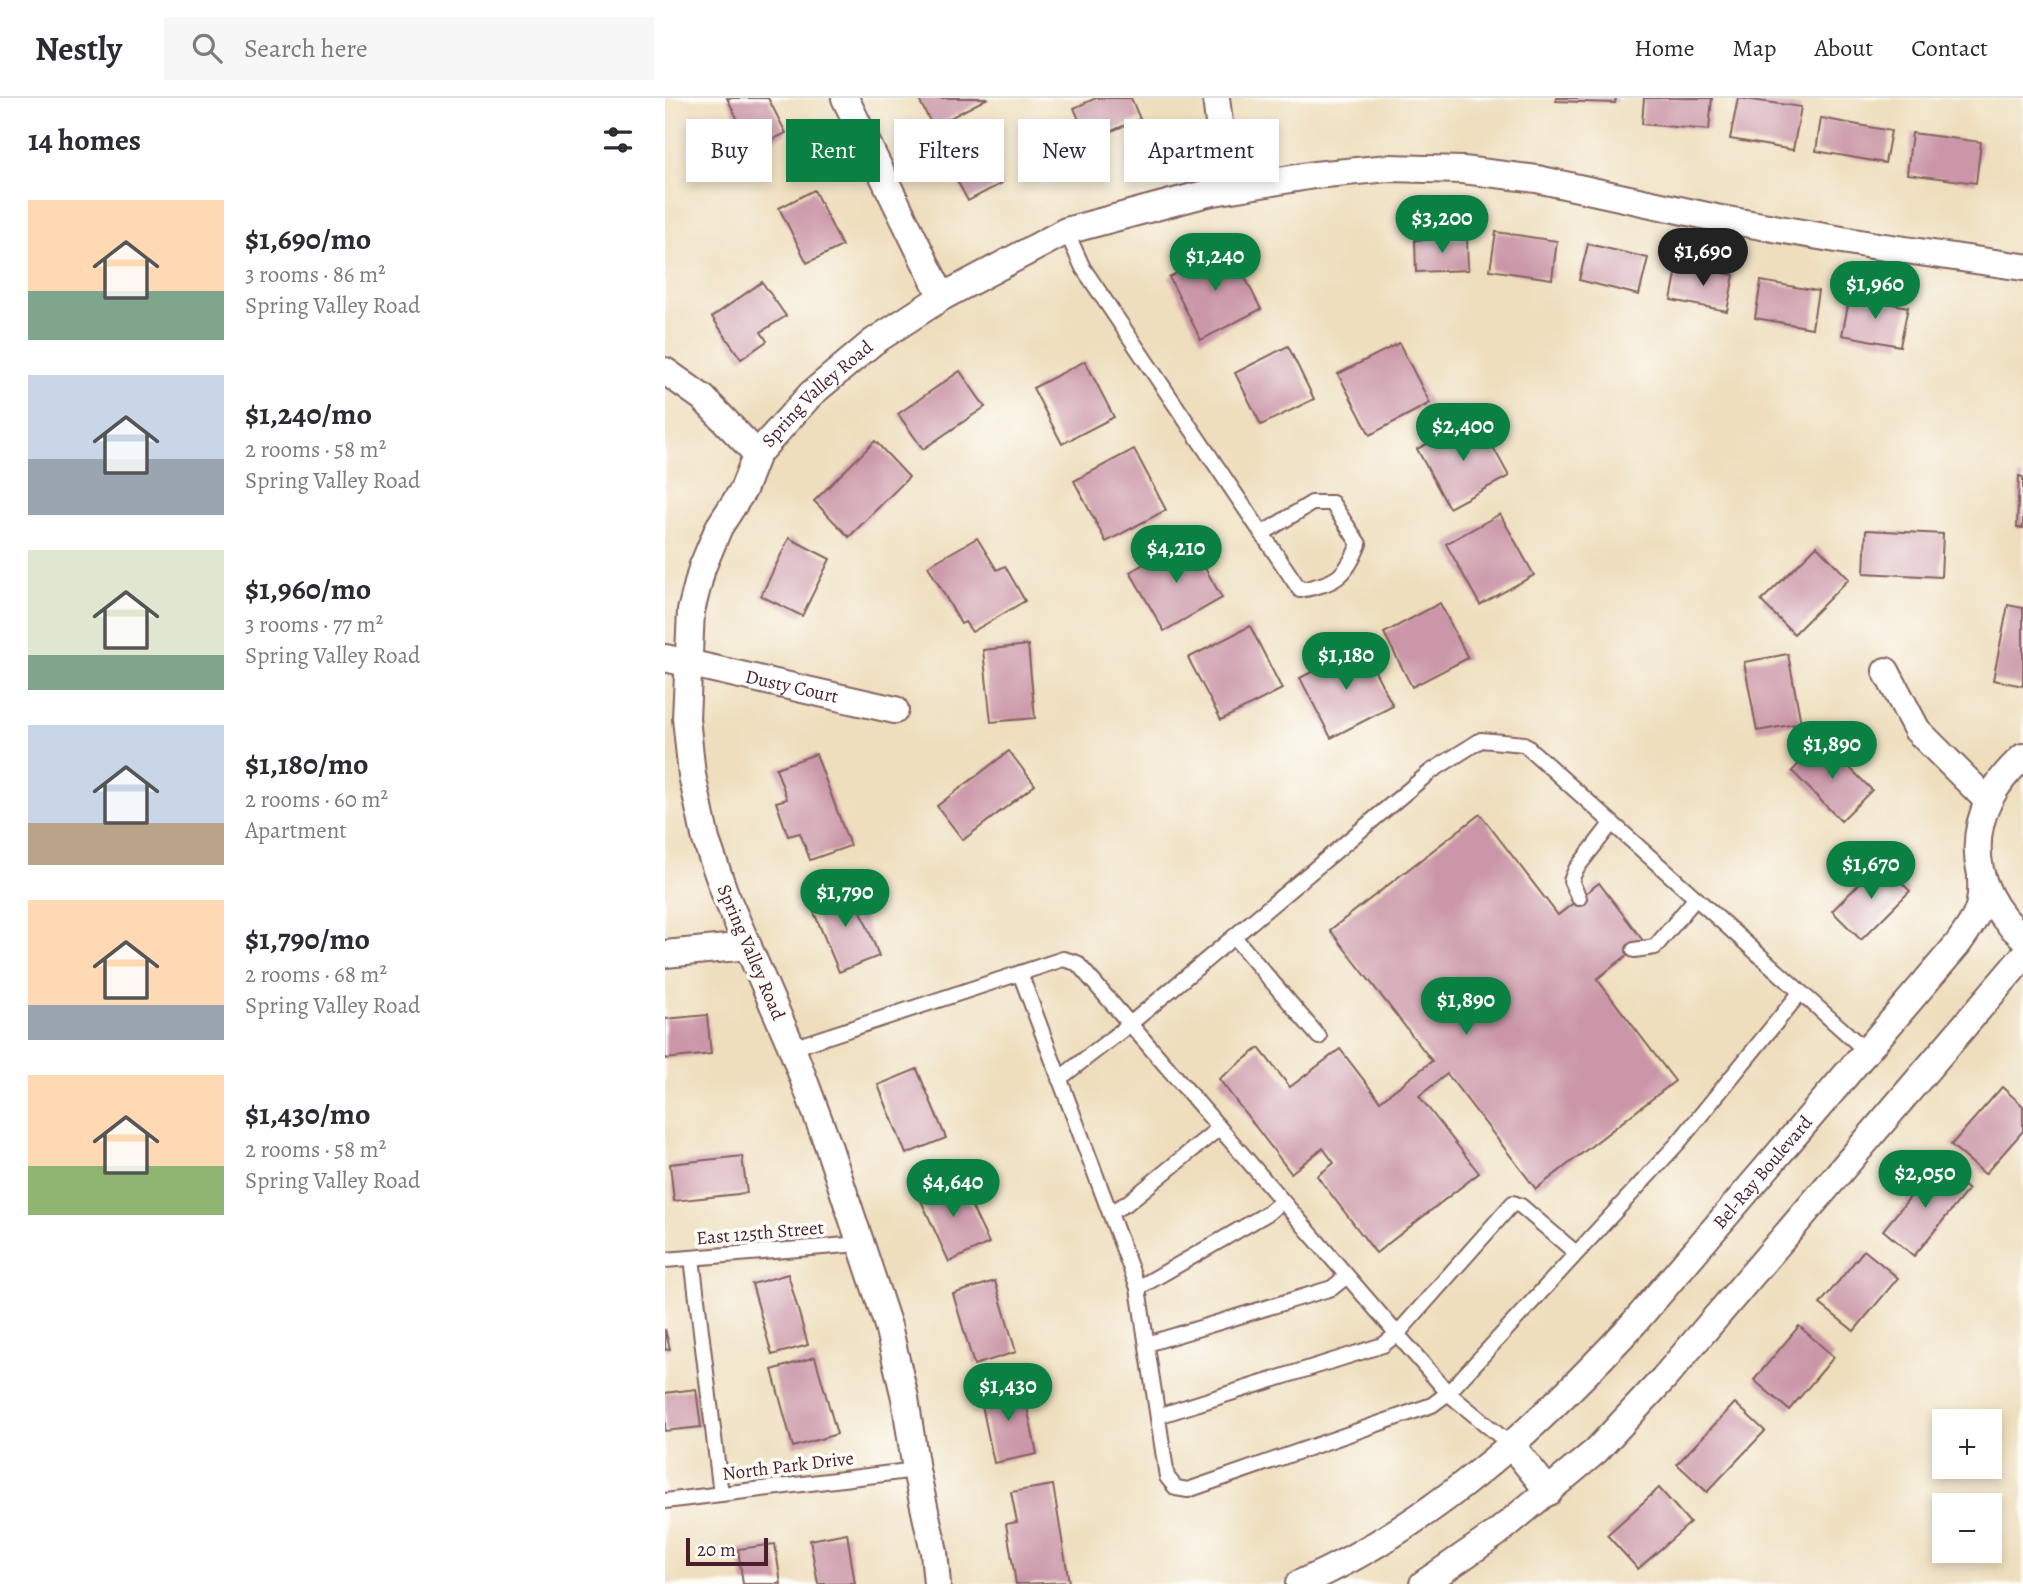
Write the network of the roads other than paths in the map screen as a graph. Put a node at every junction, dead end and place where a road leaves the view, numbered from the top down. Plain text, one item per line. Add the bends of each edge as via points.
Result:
1 (845, 98) edge
2 (1216, 98) edge
3 (1227, 189) junction
4 (1066, 231) junction
5 (2023, 267) edge
6 (942, 297) junction
7 (665, 371) edge
8 (757, 454) junction
9 (1263, 533) junction
10 (676, 660) edge
11 (1886, 671) dead end
12 (895, 710) dead end
13 (2023, 757) edge
14 (1987, 800) junction
15 (1612, 823) junction
16 (1982, 879) junction
17 (1579, 898) dead end
18 (1695, 899) junction
19 (1234, 937) junction
20 (2023, 937) edge
21 (748, 946) junction
22 (1634, 950) dead end
23 (665, 954) edge
24 (2023, 957) edge
25 (1020, 973) junction
26 (1800, 993) junction
27 (1130, 1024) junction
28 (1319, 1037) dead end
29 (792, 1048) junction
30 (1865, 1049) junction
31 (1059, 1079) junction
32 (1219, 1128) junction
33 (1282, 1201) junction
34 (1110, 1212) junction
35 (859, 1244) junction
36 (1576, 1253) junction
37 (692, 1258) junction
38 (665, 1260) edge
39 (1347, 1276) junction
40 (1138, 1288) junction
41 (1397, 1334) junction
42 (1147, 1344) junction
43 (1448, 1393) junction
44 (1158, 1416) junction
45 (1512, 1446) junction
46 (916, 1471) junction
47 (1549, 1492) junction
48 (721, 1494) junction
49 (665, 1501) edge
50 (937, 1584) edge
51 (1299, 1584) edge
52 (1423, 1584) edge

1 - 6 street
2 - 3 street
3 - 4 street, Spring Valley Road
3 - 5 street, Spring Valley Road via 1314,174 1388,168 1463,170 1537,179 1716,218 1871,245
4 - 6 street, Spring Valley Road
4 - 9 lane via 1083,268
6 - 8 street, Spring Valley Road via 873,342 811,394
7 - 8 street via 703,398
8 - 10 street, Spring Valley Road via 702,568
9 - 9 lane via 1300,590 1329,584 1348,569 1359,544 1332,503 1312,503
10 - 12 street, Dusty Court
10 - 21 street, Spring Valley Road via 700,814 725,894
11 - 14 street via 1917,730
13 - 14 street, Bel-Ray Boulevard via 2001,777
14 - 16 street, Bel-Ray Boulevard via 1979,822 1977,852
15 - 17 lane via 1576,869 1571,881
15 - 18 lane
15 - 19 lane via 1524,744 1481,740 1430,772
16 - 20 street, Bel-Ray Boulevard via 2004,920
16 - 30 street, Bel-Ray Boulevard via 1982,903 1974,921
18 - 22 lane via 1654,947
18 - 26 lane
19 - 27 lane
19 - 28 lane
21 - 23 street
21 - 29 street, Spring Valley Road
24 - 47 street via 1664,1378 1596,1451
25 - 27 lane via 1063,958 1077,963
25 - 29 lane
25 - 31 lane
26 - 30 lane
26 - 36 lane via 1678,1143
27 - 31 lane
27 - 32 lane
29 - 35 street, Spring Valley Road
30 - 45 street, Bel-Ray Boulevard via 1634,1323
31 - 34 lane
32 - 33 lane
32 - 34 lane
33 - 39 lane
33 - 40 lane
34 - 40 lane
35 - 37 lane, East 125th Street
35 - 46 street, Spring Valley Road via 887,1326 905,1398
36 - 41 lane via 1513,1203
36 - 43 lane
37 - 38 lane, East 125th Street
37 - 48 lane
39 - 41 lane
39 - 42 lane via 1332,1288
40 - 42 lane
41 - 43 lane
41 - 44 lane via 1383,1345
42 - 44 lane
43 - 44 lane via 1432,1405 1188,1490 1175,1488 1167,1477
43 - 45 lane
45 - 47 street
45 - 51 street, Bel-Ray Boulevard via 1454,1493 1381,1541
46 - 48 lane, North Park Drive
46 - 50 street, Spring Valley Road
47 - 52 street
48 - 49 lane, North Park Drive

